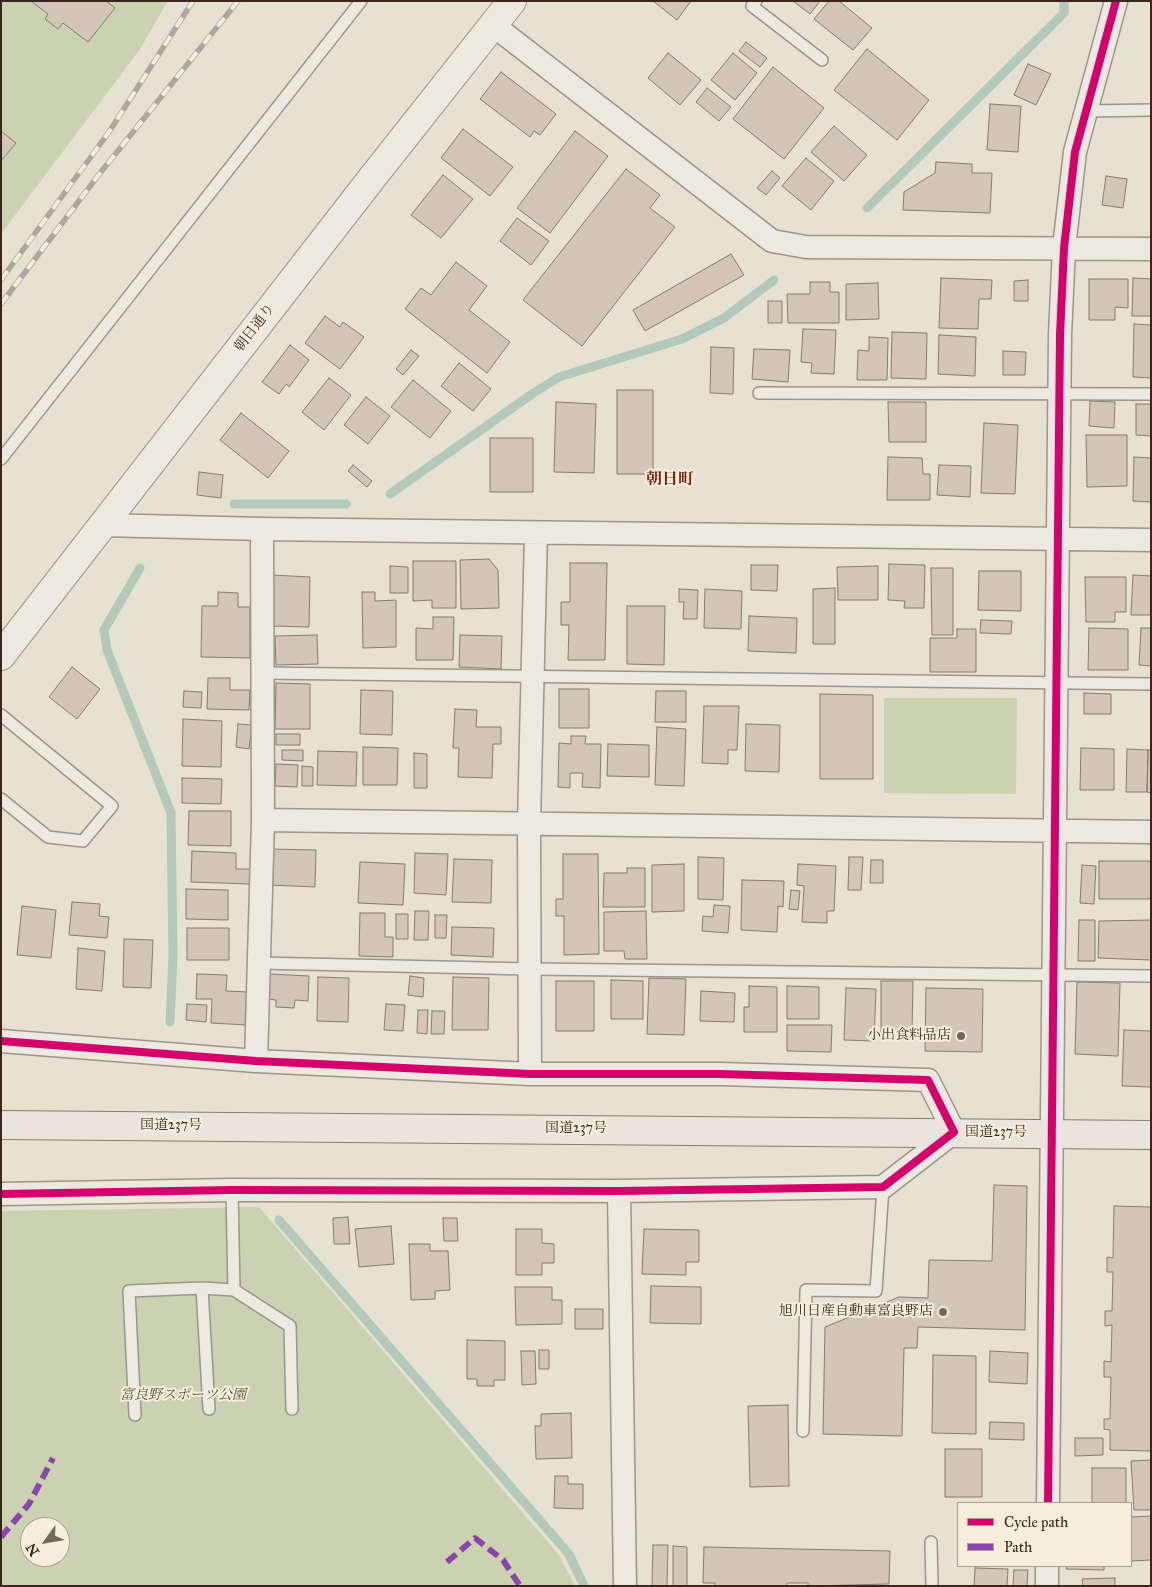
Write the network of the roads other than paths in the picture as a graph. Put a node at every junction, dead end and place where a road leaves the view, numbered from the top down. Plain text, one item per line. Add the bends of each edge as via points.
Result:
1 (361, 1) edge
2 (512, 1) edge
3 (756, 1) edge
4 (1116, 1) edge
5 (493, 25) junction
6 (822, 60) dead end
7 (1151, 110) edge
8 (1086, 111) junction
9 (1064, 248) junction
10 (1151, 249) edge
11 (759, 393) dead end
12 (1060, 394) junction
13 (1151, 394) edge
14 (1, 459) edge
15 (102, 525) junction
16 (262, 529) junction
17 (536, 533) junction
18 (1059, 539) junction
19 (1151, 540) edge
20 (1, 656) edge
21 (263, 673) junction
22 (532, 678) junction
23 (1058, 684) junction
24 (1151, 684) edge
25 (1, 715) edge
26 (1, 799) edge
27 (263, 820) junction
28 (529, 823) junction
29 (1056, 831) junction
30 (1151, 832) edge
31 (259, 963) junction
32 (530, 969) junction
33 (1055, 974) junction
34 (1151, 976) edge
35 (1, 1041) edge
36 (256, 1061) junction
37 (530, 1074) junction
38 (1, 1125) edge
39 (954, 1132) junction
40 (1054, 1133) junction
41 (1151, 1135) edge
42 (883, 1187) junction
43 (232, 1190) junction
44 (619, 1191) junction
45 (1, 1194) edge
46 (202, 1288) junction
47 (234, 1290) junction
48 (209, 1409) dead end
49 (292, 1409) dead end
50 (135, 1415) dead end
51 (803, 1431) dead end
52 (1048, 1502) edge
53 (931, 1542) dead end
54 (1047, 1567) edge
55 (625, 1586) edge
56 (932, 1586) edge
57 (1047, 1586) edge

1 - 14 lane
2 - 5 street, 朝日通り
3 - 6 lane via 752,6
4 - 8 street
5 - 9 street via 772,241 806,247
5 - 15 street, 朝日通り
7 - 8 lane
8 - 9 street via 1075,152
9 - 10 street
9 - 12 street
11 - 12 lane
12 - 13 lane
12 - 18 street
15 - 16 street
15 - 20 street, 朝日通り
16 - 17 street
16 - 21 street
17 - 18 street
17 - 22 street
18 - 19 street
18 - 23 street
21 - 22 lane
21 - 27 street
22 - 23 lane
22 - 28 street
23 - 24 lane
23 - 29 street
25 - 26 lane via 112,806 83,841 48,838
27 - 28 street
27 - 31 street
28 - 29 street
28 - 32 street
29 - 30 street
29 - 33 street
31 - 32 lane
31 - 36 street
32 - 33 lane
32 - 37 street
33 - 34 lane
33 - 40 street
35 - 36 street
36 - 37 street
37 - 39 street via 720,1074 928,1080
38 - 39 highway, 国道237号
39 - 40 highway, 国道237号
39 - 42 street
40 - 41 highway, 国道237号
40 - 52 street
42 - 44 street
42 - 51 lane via 876,1291 806,1290
43 - 44 street
43 - 45 street
43 - 47 lane
44 - 55 street
46 - 47 lane
46 - 48 lane
46 - 50 lane via 128,1291
47 - 49 lane via 290,1326
53 - 56 lane
54 - 57 street

